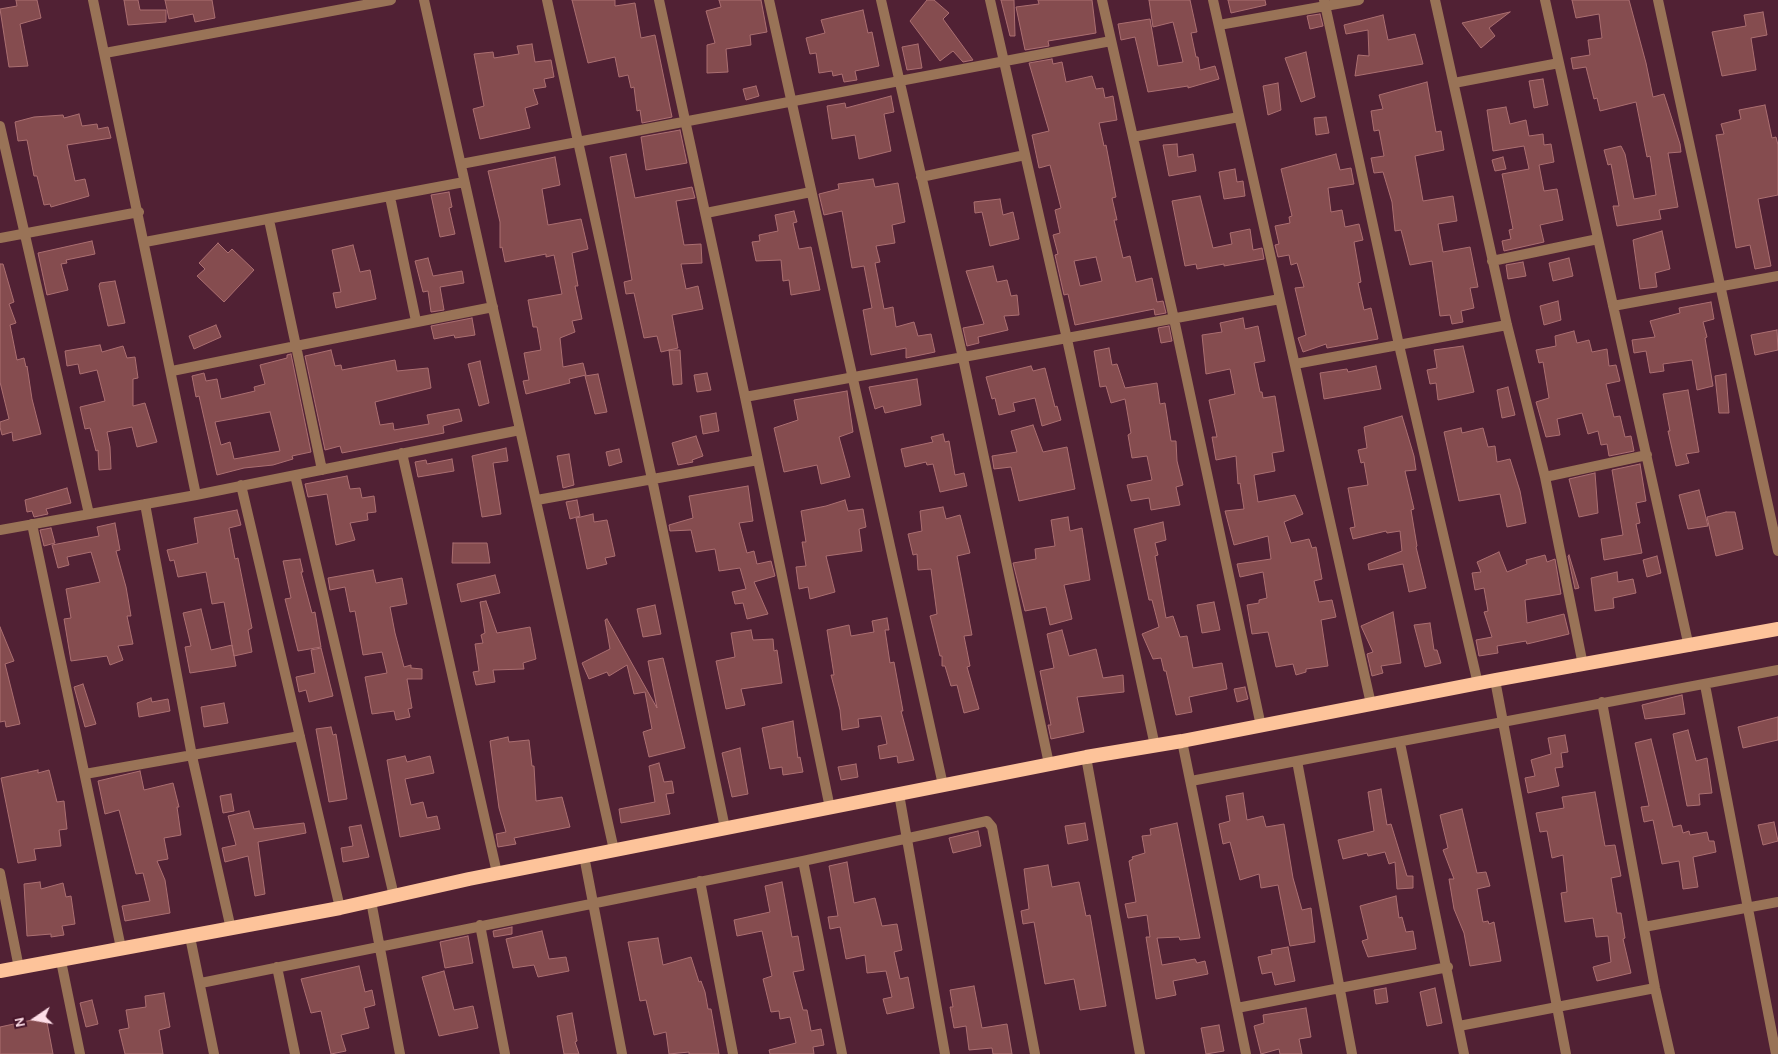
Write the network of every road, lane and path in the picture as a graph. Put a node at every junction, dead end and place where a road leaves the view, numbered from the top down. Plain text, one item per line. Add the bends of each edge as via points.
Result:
1 (94, 0) edge
2 (391, 0) edge
3 (424, 0) edge
4 (547, 0) edge
5 (659, 0) edge
6 (769, 0) edge
7 (881, 0) edge
8 (990, 0) edge
9 (1102, 0) edge
10 (1213, 0) edge
11 (1359, 0) edge
12 (1436, 0) edge
13 (1545, 0) edge
14 (1658, 0) edge
15 (1325, 3) edge
16 (1219, 24) junction
17 (1111, 41) junction
18 (105, 53) junction
19 (1004, 63) junction
20 (1559, 64) junction
21 (900, 83) junction
22 (1454, 83) junction
23 (791, 103) junction
24 (1239, 117) junction
25 (687, 121) junction
26 (0, 126) edge
27 (1133, 136) junction
28 (578, 141) junction
29 (1025, 155) junction
30 (461, 164) junction
31 (921, 177) junction
32 (464, 182) junction
33 (811, 192) junction
34 (390, 197) junction
35 (139, 212) junction
36 (706, 213) junction
37 (269, 220) junction
38 (23, 234) junction
39 (0, 238) edge
40 (1598, 239) junction
41 (145, 242) junction
42 (1492, 261) junction
43 (1778, 276) edge
44 (1722, 286) junction
45 (1280, 299) junction
46 (1613, 306) junction
47 (493, 307) junction
48 (1174, 319) junction
49 (416, 321) junction
50 (1507, 325) junction
51 (1067, 339) junction
52 (296, 346) junction
53 (1399, 346) junction
54 (963, 358) junction
55 (1295, 364) junction
56 (172, 371) junction
57 (853, 377) junction
58 (746, 397) junction
59 (520, 430) junction
60 (402, 453) junction
61 (1647, 455) junction
62 (758, 460) junction
63 (322, 470) junction
64 (295, 475) junction
65 (1545, 477) junction
66 (652, 479) junction
67 (241, 485) junction
68 (196, 495) junction
69 (537, 500) junction
70 (145, 504) junction
71 (89, 514) junction
72 (32, 524) junction
73 (0, 530) edge
74 (1778, 551) edge
75 (1778, 629) edge
76 (1689, 647) junction
77 (1583, 665) junction
78 (1778, 670) edge
79 (1495, 680) junction
80 (1478, 684) junction
81 (1705, 685) junction
82 (1602, 702) junction
83 (1371, 704) junction
84 (1503, 722) junction
85 (1261, 726) junction
86 (300, 736) junction
87 (1182, 741) junction
88 (1400, 743) junction
89 (1155, 746) junction
90 (192, 756) junction
91 (1086, 757) junction
92 (1297, 761) junction
93 (1049, 764) junction
94 (85, 774) junction
95 (1191, 781) junction
96 (943, 785) junction
97 (899, 794) junction
98 (830, 808) junction
99 (725, 828) junction
100 (907, 838) junction
101 (614, 850) junction
102 (584, 856) junction
103 (803, 860) junction
104 (0, 873) edge
105 (497, 873) junction
106 (700, 881) junction
107 (394, 896) junction
108 (371, 901) junction
109 (593, 902) junction
110 (1778, 902) edge
111 (340, 908) junction
112 (1748, 908) junction
113 (480, 925) junction
114 (1644, 927) junction
115 (232, 928) junction
116 (190, 937) junction
117 (379, 945) junction
118 (121, 948) junction
119 (61, 960) junction
120 (277, 967) junction
121 (1448, 967) junction
122 (19, 968) junction
123 (0, 971) edge
124 (201, 983) junction
125 (1340, 988) junction
126 (1655, 988) junction
127 (1557, 1007) junction
128 (1237, 1008) junction
129 (1459, 1026) junction
130 (80, 1054) edge
131 (214, 1054) edge
132 (295, 1054) edge
133 (400, 1054) edge
134 (504, 1054) edge
135 (622, 1054) edge
136 (733, 1054) edge
137 (842, 1054) edge
138 (945, 1054) edge
139 (1035, 1054) edge
140 (1140, 1054) edge
141 (1246, 1054) edge
142 (1352, 1054) edge
143 (1464, 1054) edge
144 (1566, 1054) edge
145 (1670, 1054) edge
146 (1776, 1054) edge

1 - 18 street
2 - 18 street
3 - 30 street
4 - 28 street
5 - 25 street
6 - 23 street
7 - 21 street
8 - 19 street
9 - 17 street
10 - 16 street
11 - 15 street
12 - 22 street
13 - 20 street
14 - 44 street
15 - 16 street
15 - 53 street
16 - 24 street
17 - 19 street
17 - 27 street
18 - 35 street
19 - 21 street
19 - 29 street
20 - 22 street
20 - 40 street
21 - 23 street
21 - 31 street
22 - 42 street
23 - 25 street
23 - 33 street
24 - 27 street
24 - 45 street
25 - 28 street
25 - 36 street
26 - 38 street
27 - 48 street
28 - 30 street
28 - 66 street
29 - 31 street
29 - 51 street
30 - 32 street
31 - 54 street
32 - 34 street
32 - 47 street
33 - 36 street
33 - 57 street
34 - 37 street
34 - 49 street
35 - 38 street
35 - 41 street
36 - 58 street
37 - 41 street
37 - 52 street
38 - 39 street
38 - 71 street
40 - 42 street
40 - 46 street
41 - 56 street
42 - 50 street
43 - 44 street
44 - 46 street
44 - 74 street
45 - 48 street
45 - 55 street
46 - 61 street
47 - 49 street
47 - 59 street
48 - 51 street
48 - 85 street
49 - 52 street
50 - 53 street
50 - 65 street
51 - 54 street
51 - 89 street
52 - 56 street
52 - 63 street
53 - 55 street
53 - 80 street
54 - 57 street
54 - 93 street
55 - 83 street
56 - 68 street
57 - 58 street
57 - 96 street
58 - 62 street
59 - 60 street
59 - 69 street
60 - 63 street
60 - 105 street
61 - 65 street
61 - 76 street
62 - 66 street
62 - 98 street
63 - 64 street
64 - 67 street
64 - 107 street
65 - 77 street
66 - 69 street
66 - 99 street
67 - 68 street
67 - 86 street
68 - 70 street
69 - 101 street
70 - 71 street
70 - 90 street
71 - 72 street
72 - 73 street
72 - 94 street
75 - 76 highway
76 - 77 highway
77 - 79 highway
78 - 81 street
79 - 80 highway
79 - 84 street
80 - 83 highway
81 - 82 street
81 - 112 street
82 - 84 street
82 - 114 street
83 - 85 highway
84 - 88 street
84 - 127 street
85 - 87 highway
86 - 90 street
86 - 111 street
87 - 89 highway
87 - 95 street
88 - 92 street
88 - 121 street
89 - 91 highway
90 - 94 street
90 - 115 street
91 - 93 highway
91 - 140 street
92 - 95 street
92 - 125 street
93 - 96 highway
94 - 118 street
95 - 128 street
96 - 97 highway
97 - 98 highway
97 - 100 street
98 - 99 highway
99 - 101 highway
100 - 103 street
100 - 138 street
100 - 139 street via 987,821 990,823
101 - 102 highway
102 - 105 highway
102 - 109 street
103 - 106 street
103 - 137 street
104 - 122 street
105 - 107 highway
106 - 109 street
106 - 136 street
107 - 108 highway
108 - 111 highway
108 - 117 street
109 - 113 street
109 - 135 street
110 - 112 street
111 - 115 highway
112 - 114 street
112 - 146 street
113 - 117 street
113 - 134 street
114 - 126 street
115 - 116 highway
116 - 118 highway
116 - 124 street
117 - 120 street
117 - 133 street
118 - 119 highway
119 - 122 highway
119 - 130 street
120 - 124 street
120 - 132 street
121 - 125 street
121 - 129 street
122 - 123 highway
124 - 131 street
125 - 128 street
125 - 142 street
126 - 127 street
126 - 145 street
127 - 129 street
127 - 144 street
128 - 141 street
129 - 143 street

